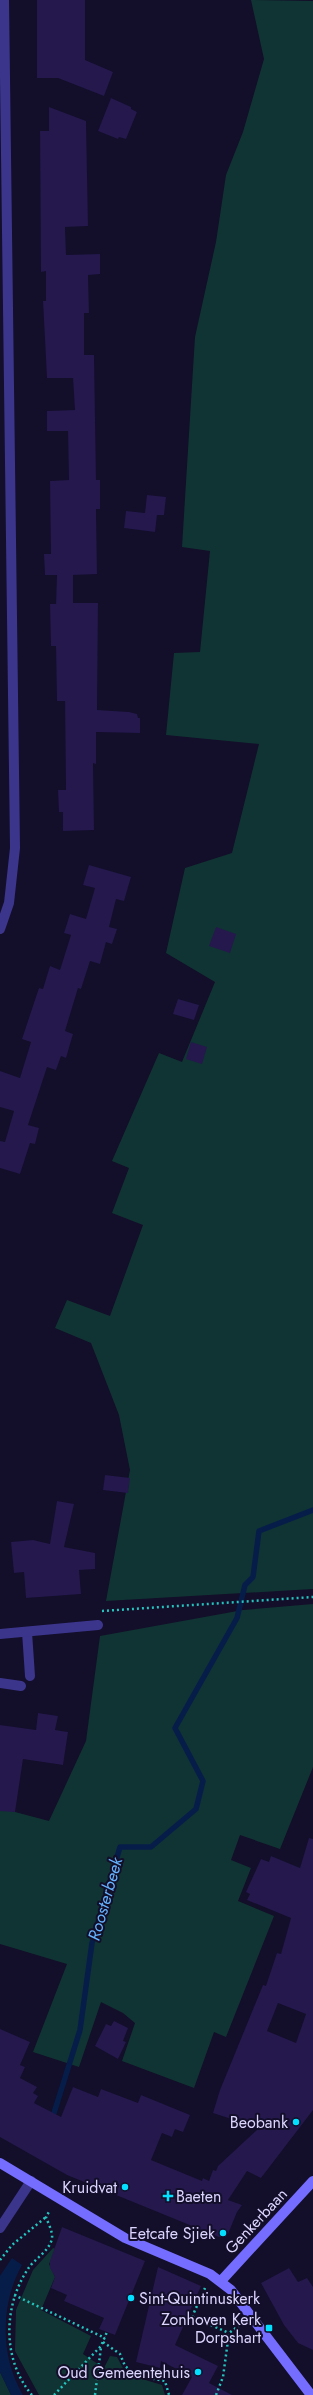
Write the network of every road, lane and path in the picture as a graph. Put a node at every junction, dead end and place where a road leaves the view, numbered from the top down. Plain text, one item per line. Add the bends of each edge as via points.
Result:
1 (4, 0) edge
2 (2, 68) edge
3 (0, 929) edge
4 (313, 1597) edge
5 (100, 1611) dead end
6 (98, 1626) dead end
7 (27, 1632) junction
8 (0, 1634) edge
9 (30, 1676) dead end
10 (0, 1684) edge
11 (21, 1686) dead end
12 (0, 2163) edge
13 (31, 2181) junction
14 (313, 2181) edge
15 (58, 2197) junction
16 (46, 2217) junction
17 (0, 2228) edge
18 (0, 2260) edge
19 (210, 2274) junction
20 (221, 2281) junction
21 (14, 2295) junction
22 (188, 2315) dead end
23 (192, 2317) junction
24 (107, 2332) dead end
25 (105, 2338) junction
26 (103, 2342) junction
27 (101, 2346) junction
28 (32, 2395) edge
29 (54, 2395) edge
30 (95, 2395) edge
31 (169, 2395) edge
32 (216, 2395) edge
33 (311, 2395) edge

1 - 2 street
2 - 3 street via 15,848 9,903
4 - 5 path
6 - 7 street
7 - 8 street
7 - 9 street
10 - 11 street
12 - 13 street
13 - 15 street
13 - 17 street
14 - 20 street, Genkerbaan
15 - 16 path
15 - 19 street via 126,2238
16 - 18 path via 12,2245
16 - 21 path via 52,2237 49,2246 29,2267
19 - 20 street
19 - 23 path
20 - 33 street
21 - 25 path
21 - 28 path via 10,2325 11,2350 15,2366
22 - 23 path
23 - 32 path via 229,2333 223,2377
24 - 25 path
25 - 26 path
26 - 27 path
26 - 31 path via 120,2354 125,2366 138,2376 165,2381
27 - 29 path
27 - 30 path

